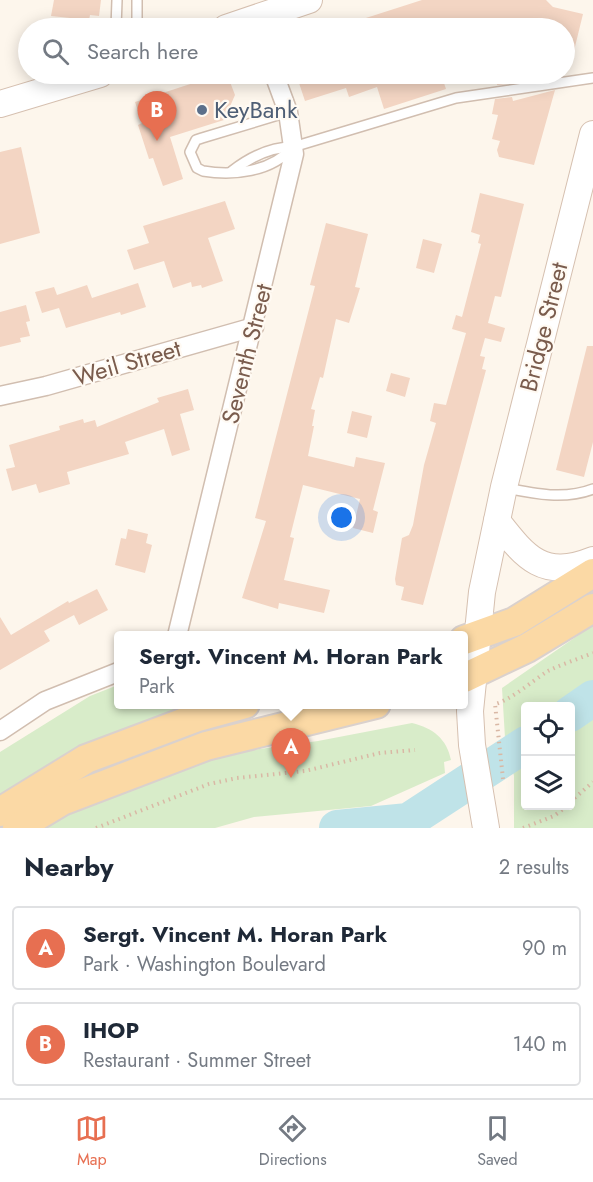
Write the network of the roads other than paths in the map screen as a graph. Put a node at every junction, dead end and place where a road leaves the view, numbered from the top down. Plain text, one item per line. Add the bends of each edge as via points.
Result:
1 (117, 0) edge
2 (136, 0) edge
3 (309, 0) edge
4 (116, 18) edge
5 (136, 18) edge
6 (268, 18) edge
7 (593, 78) edge
8 (575, 81) edge
9 (67, 84) edge
10 (278, 84) edge
11 (552, 84) edge
12 (0, 104) edge
13 (288, 112) junction
14 (593, 134) edge
15 (293, 147) junction
16 (254, 327) junction
17 (0, 396) edge
18 (504, 487) junction
19 (593, 489) edge
20 (497, 521) junction
21 (593, 560) edge
22 (593, 573) edge
23 (593, 608) edge
24 (178, 631) edge
25 (471, 638) edge
26 (114, 674) edge
27 (468, 676) edge
28 (229, 709) edge
29 (359, 709) edge
30 (0, 731) edge
31 (0, 812) edge
32 (17, 828) edge
33 (486, 828) edge

1 - 4 lane
2 - 5 lane
3 - 6 main road
7 - 8 lane
9 - 12 main road
10 - 13 street, Seventh Street
11 - 15 lane via 456,98
13 - 15 street, Seventh Street
13 - 15 lane via 202,138 190,152 203,171 253,171 283,158
14 - 18 main road, Bridge Street
15 - 16 street, Seventh Street
16 - 17 street, Weil Street
16 - 24 street, Seventh Street
18 - 19 lane via 538,495 576,494
18 - 20 main road, Bridge Street
20 - 21 main road via 531,561 551,569
20 - 25 main road, Bridge Street
22 - 25 main road via 514,622
23 - 27 main road via 527,648
25 - 27 main road, Bridge Street
26 - 30 street via 45,702
27 - 33 main road, Bridge Street via 472,745
28 - 31 main road via 86,759
29 - 32 main road via 206,746 62,801

